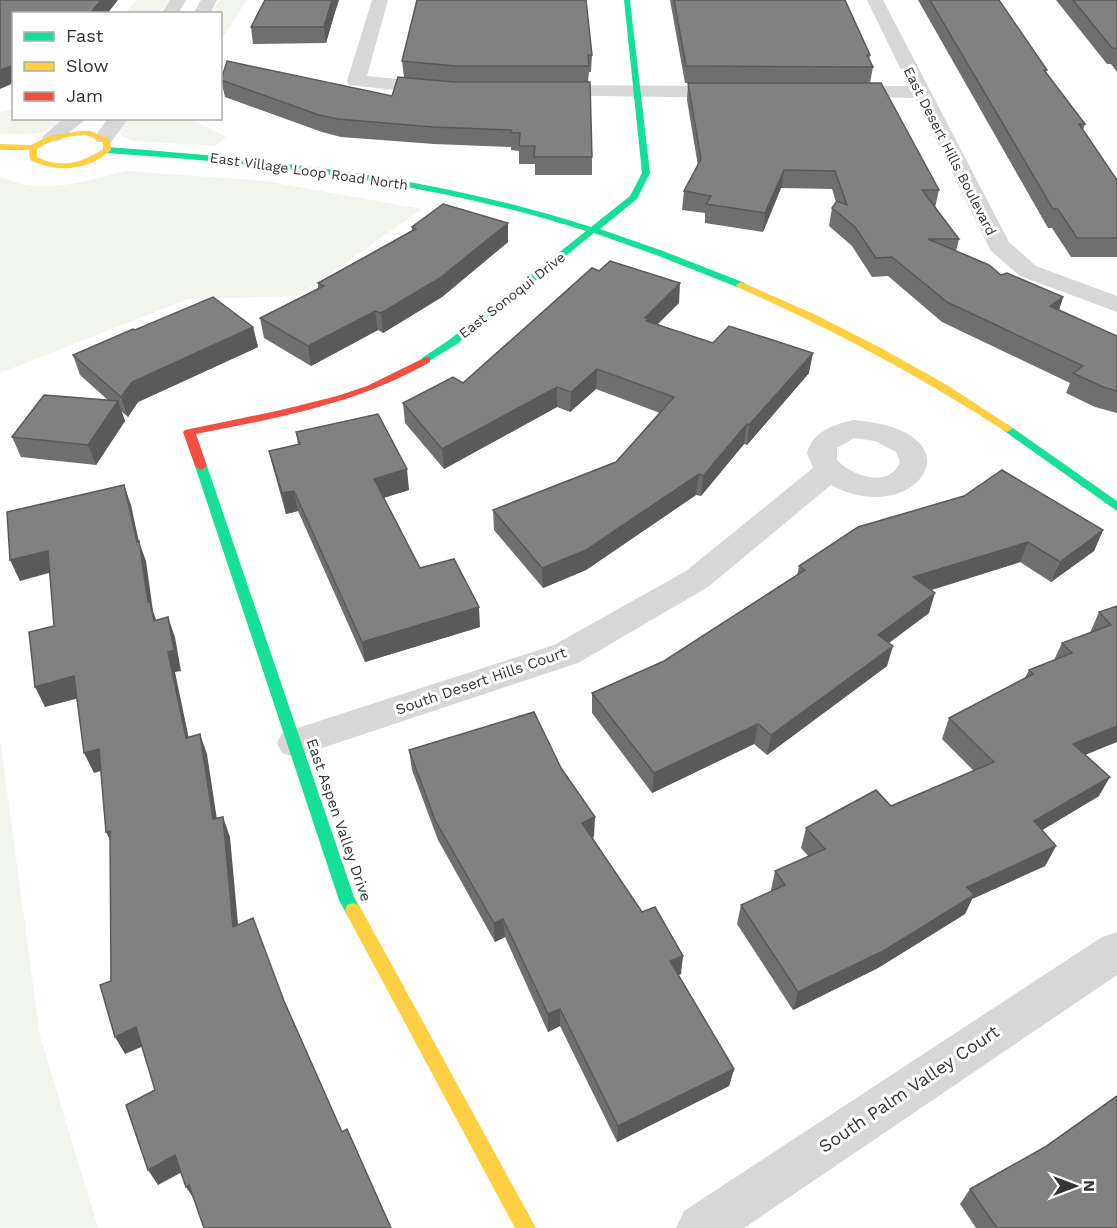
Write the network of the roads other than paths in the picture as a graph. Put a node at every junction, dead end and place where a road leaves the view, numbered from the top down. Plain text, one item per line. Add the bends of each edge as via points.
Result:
1 (380, 0) edge
2 (627, 0) edge
3 (875, 0) edge
4 (456, 91) edge
5 (524, 91) edge
6 (636, 91) junction
7 (755, 92) edge
8 (826, 92) edge
9 (921, 92) junction
10 (74, 120) edge
11 (118, 120) edge
12 (52, 137) junction
13 (105, 144) junction
14 (0, 147) edge
15 (33, 148) junction
16 (594, 230) junction
17 (1117, 304) edge
18 (189, 432) joint
19 (830, 470) dead end
20 (1117, 507) edge
21 (295, 743) junction
22 (1117, 951) edge
23 (526, 1228) edge
24 (701, 1228) edge

1 - 4 street via 356,81
2 - 6 street, East Sonoqui Drive
3 - 9 street, East Desert Hills Boulevard
5 - 6 street
6 - 7 street
6 - 16 street, East Sonoqui Drive via 646,173 634,197
8 - 9 street
9 - 17 street, East Desert Hills Boulevard via 999,246 1028,271
10 - 12 street
11 - 13 street
12 - 13 street, East Village Loop Road North via 87,133
12 - 15 street
13 - 15 street via 93,160 57,166 38,162 33,158
13 - 16 street, East Village Loop Road North via 408,183
14 - 15 street
16 - 18 street, East Sonoqui Drive via 453,342 401,376 329,404
16 - 20 street, East Village Loop Road North via 706,269 829,325 939,384 1041,450
18 - 21 street, East Aspen Valley Drive
19 - 21 street, South Desert Hills Court via 697,579 566,654
21 - 23 street, East Aspen Valley Drive via 347,900
22 - 24 street, South Palm Valley Court

